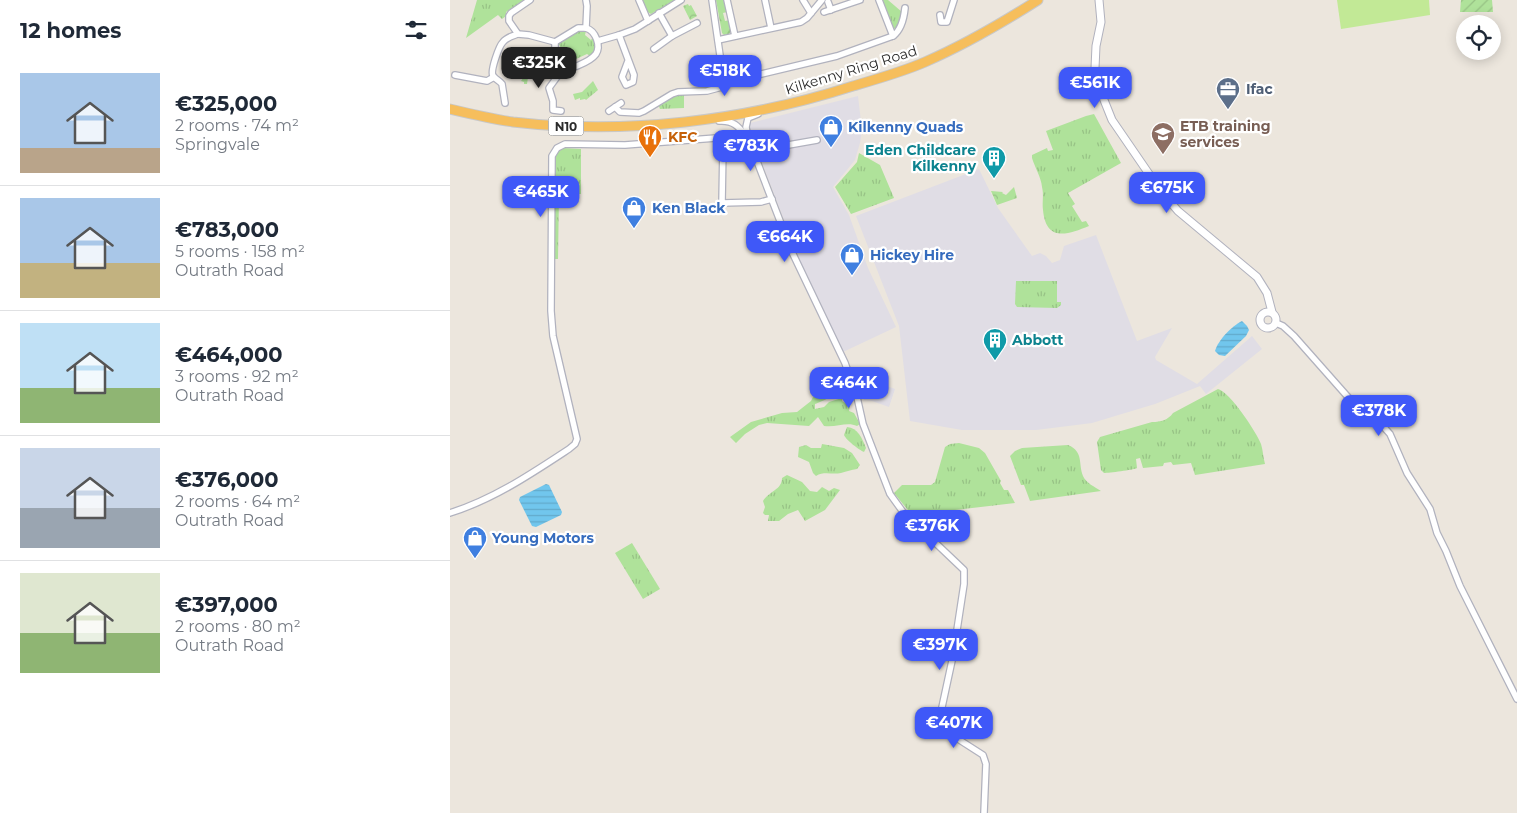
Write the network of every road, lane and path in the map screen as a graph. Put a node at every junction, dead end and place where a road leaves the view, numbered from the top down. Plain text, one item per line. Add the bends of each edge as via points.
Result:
1 (530, 0) edge
2 (586, 0) edge
3 (639, 0) edge
4 (681, 0) edge
5 (712, 0) edge
6 (727, 0) edge
7 (765, 0) edge
8 (803, 0) edge
9 (822, 0) edge
10 (860, 0) edge
11 (879, 0) edge
12 (954, 0) edge
13 (1038, 0) edge
14 (1099, 0) edge
15 (828, 2) dead end
16 (905, 8) dead end
17 (659, 13) junction
18 (811, 13) junction
19 (940, 15) dead end
20 (648, 21) junction
21 (697, 23) dead end
22 (586, 28) junction
23 (771, 28) junction
24 (518, 34) junction
25 (619, 36) junction
26 (672, 36) junction
27 (734, 36) junction
28 (893, 36) junction
29 (718, 40) junction
30 (598, 41) junction
31 (556, 42) junction
32 (654, 48) dead end
33 (628, 62) dead end
34 (557, 70) junction
35 (455, 75) dead end
36 (753, 76) dead end
37 (494, 77) junction
38 (621, 103) dead end
39 (505, 104) dead end
40 (789, 105) junction
41 (615, 107) junction
42 (450, 109) edge
43 (560, 111) dead end
44 (609, 111) dead end
45 (682, 122) junction
46 (748, 138) junction
47 (817, 140) dead end
48 (754, 151) junction
49 (772, 199) junction
50 (1269, 312) junction
51 (1276, 323) junction
52 (450, 513) edge
53 (1517, 699) edge
54 (984, 813) edge

1 - 24 street via 508,16
2 - 22 street
3 - 20 street
4 - 17 street
5 - 29 street
6 - 27 street
7 - 23 street
8 - 18 street
9 - 18 street
10 - 15 street via 827,11
11 - 28 street
12 - 19 street via 947,22 941,22
13 - 40 highway, Kilkenny Ring Road / N10 via 925,62
14 - 50 street via 1101,22 1095,68 1112,120 1160,190 1190,222 1257,277 1270,300
16 - 28 street via 901,26
17 - 20 street
17 - 26 street
18 - 23 street via 801,22
20 - 25 street
21 - 26 street
22 - 30 street
22 - 31 street via 574,30
23 - 27 street
24 - 31 street
24 - 37 street via 510,36 501,45 492,71
25 - 30 street
25 - 33 street
26 - 32 street
27 - 29 street
28 - 36 street via 837,56 766,70
29 - 41 street via 722,87 672,94 639,113 620,112
30 - 34 street via 596,53 590,59 568,70
31 - 34 street
34 - 43 street via 557,77 550,88 553,110
35 - 37 street via 486,81
37 - 39 street via 502,84
38 - 41 street
40 - 45 highway, Kilkenny Ring Road / N10
40 - 46 street via 748,118
41 - 44 street
42 - 45 highway, Kilkenny Ring Road / N10 via 554,125 599,127
45 - 46 street via 728,121 739,126
46 - 48 street
47 - 48 street
48 - 49 street
49 - 52 street via 722,203 723,146 716,138 625,145 565,144 557,148 552,156 551,311 553,336 577,439 569,449 504,490
49 - 54 street via 792,252 844,363 890,494 904,512 964,570 956,638 939,721 944,730 983,755 986,764
50 - 51 street via 1276,316
50 - 51 street via 1260,318 1262,326 1269,328
51 - 53 street via 1294,336 1355,405 1390,434 1407,473 1430,509 1460,586

